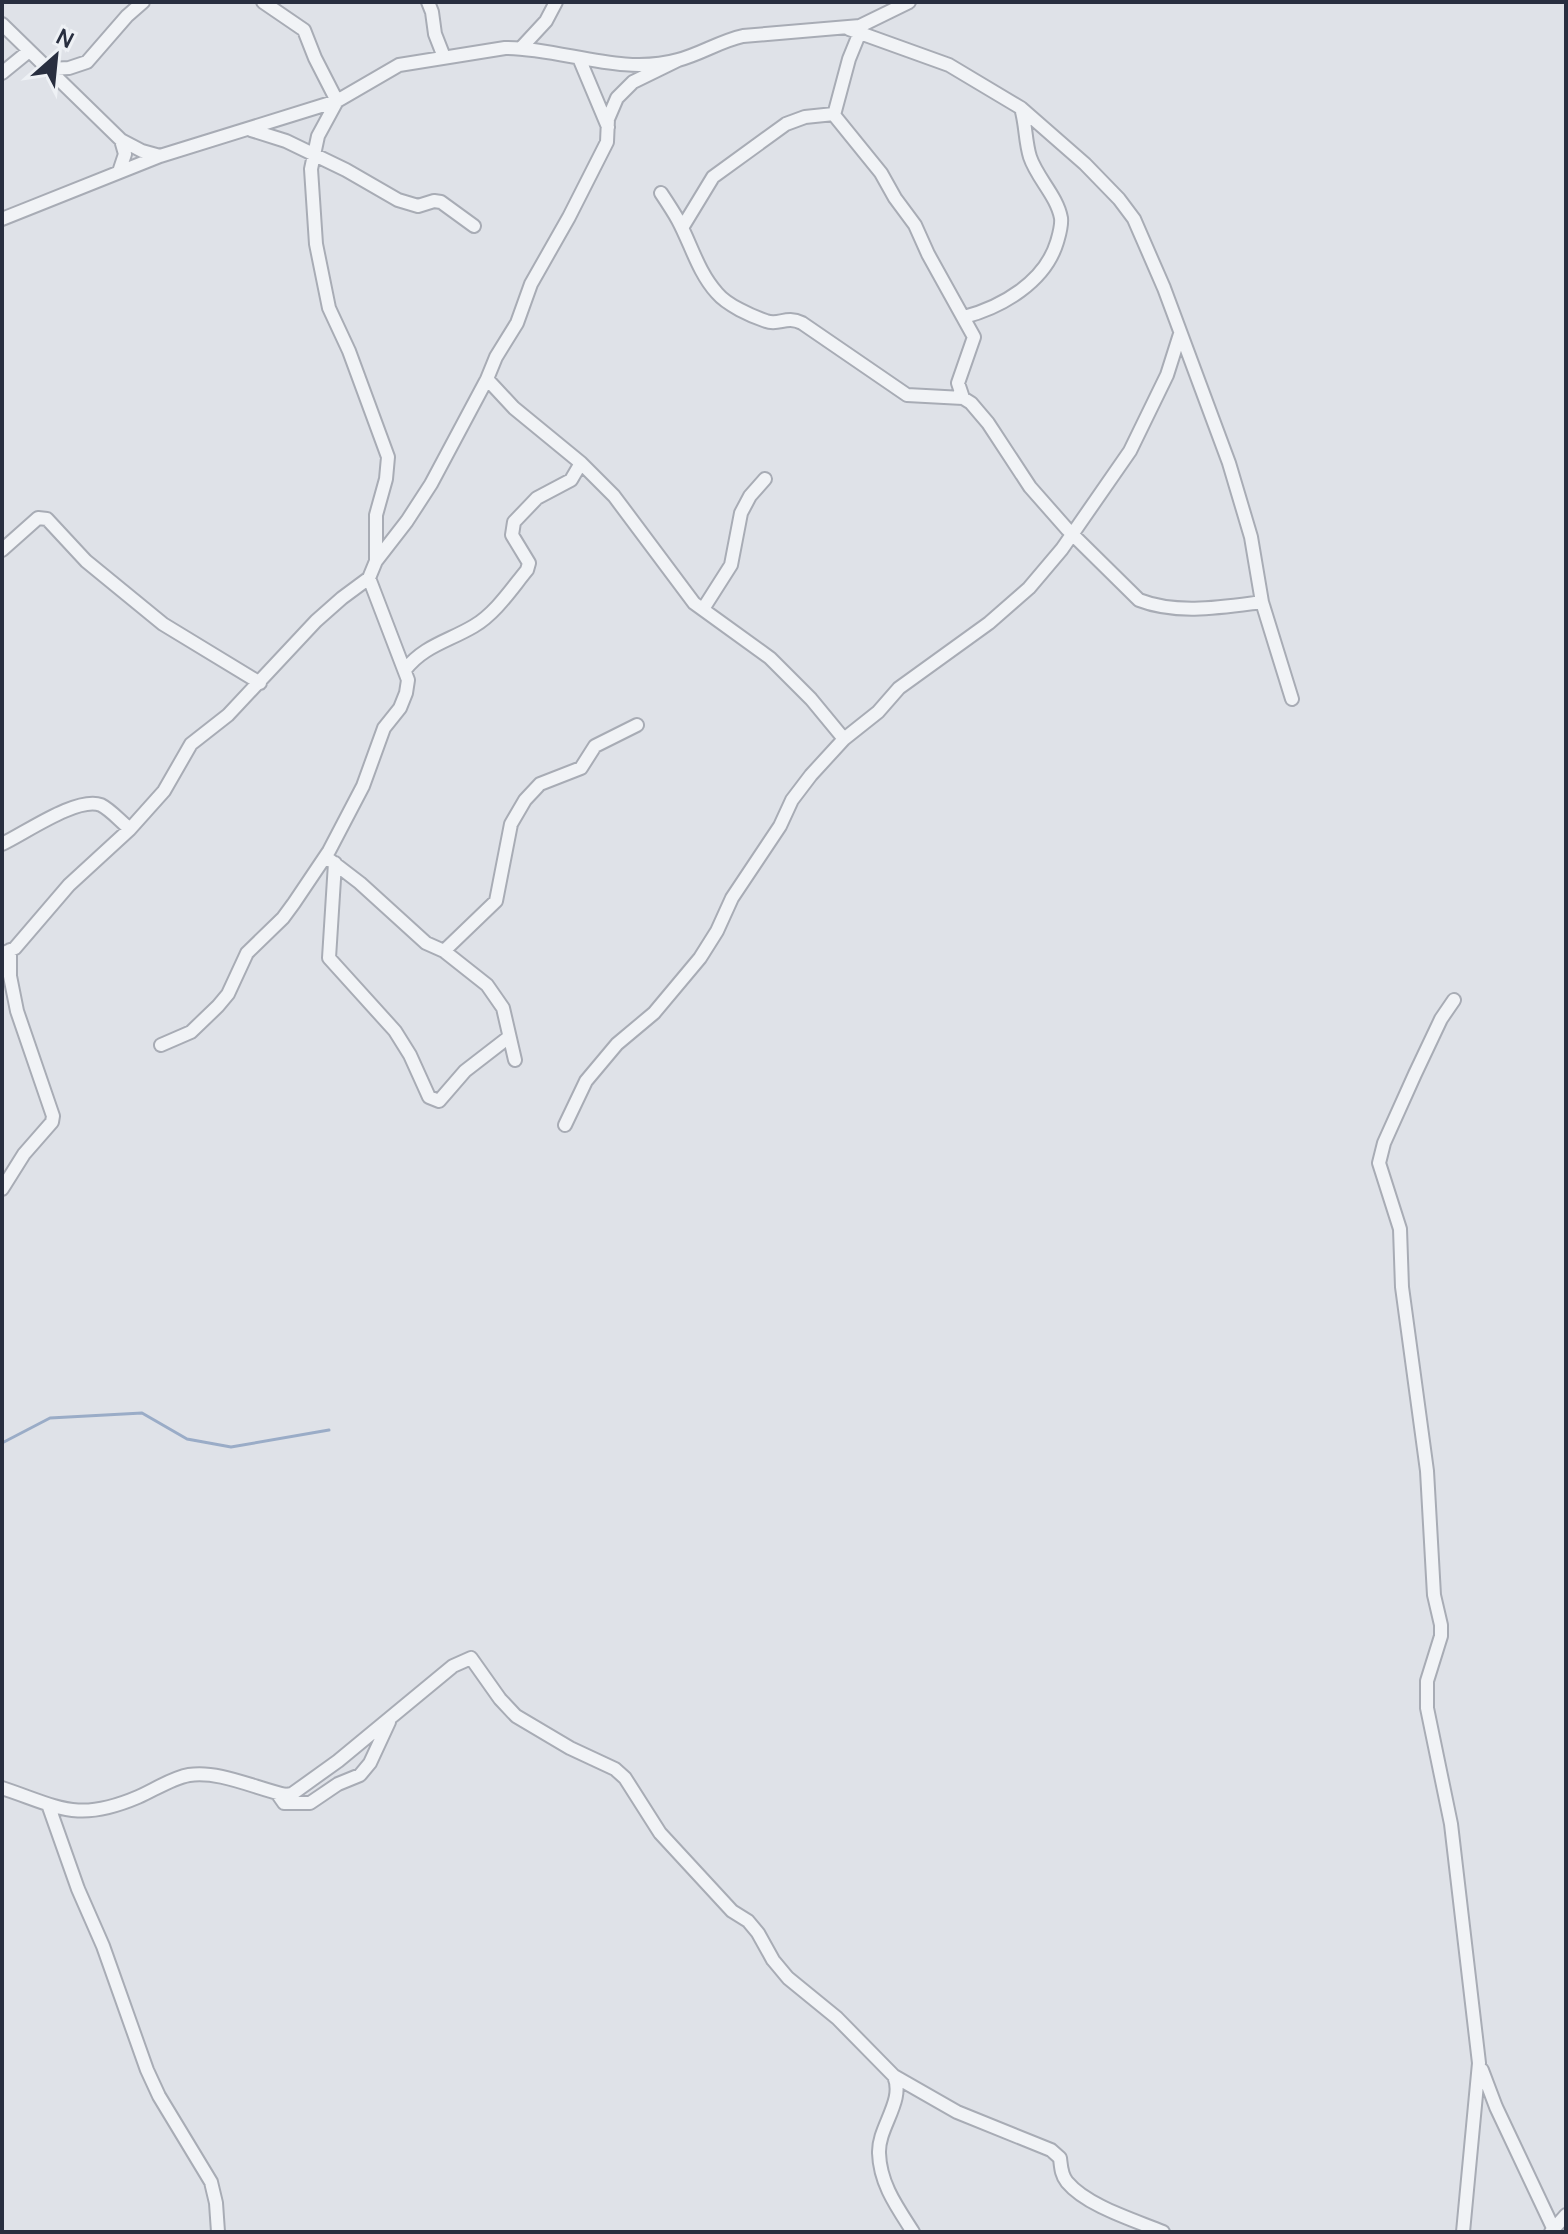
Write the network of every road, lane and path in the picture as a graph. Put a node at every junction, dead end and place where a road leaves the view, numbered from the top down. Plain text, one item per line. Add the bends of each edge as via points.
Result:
1 (143, 2) edge
2 (263, 2) edge
3 (428, 2) edge
4 (556, 2) edge
5 (907, 2) edge
6 (2, 24) edge
7 (846, 28) junction
8 (860, 32) junction
9 (521, 48) junction
10 (29, 51) junction
11 (444, 57) junction
12 (579, 58) junction
13 (678, 60) junction
14 (49, 69) junction
15 (2, 73) edge
16 (337, 101) junction
17 (1021, 108) junction
18 (834, 114) junction
19 (249, 129) junction
20 (609, 130) junction
21 (121, 140) junction
22 (160, 156) junction
23 (312, 163) junction
24 (119, 172) junction
25 (661, 193) dead end
26 (2, 219) edge
27 (474, 226) dead end
28 (682, 228) junction
29 (964, 317) junction
30 (1180, 334) junction
31 (487, 379) junction
32 (963, 398) junction
33 (581, 463) junction
34 (765, 479) dead end
35 (1072, 535) junction
36 (2, 550) edge
37 (376, 561) junction
38 (369, 578) junction
39 (1262, 602) junction
40 (703, 609) junction
41 (405, 670) junction
42 (260, 683) junction
43 (1292, 699) dead end
44 (637, 725) dead end
45 (844, 739) junction
46 (130, 829) junction
47 (2, 844) edge
48 (330, 859) junction
49 (444, 951) junction
50 (6, 952) edge
51 (1454, 1000) dead end
52 (509, 1037) junction
53 (161, 1045) dead end
54 (515, 1060) dead end
55 (565, 1125) dead end
56 (2, 1189) edge
57 (391, 1718) junction
58 (2, 1788) edge
59 (277, 1793) junction
60 (49, 1807) junction
61 (1479, 2063) junction
62 (894, 2076) junction
63 (1566, 2215) edge
64 (1466, 2231) edge
65 (1552, 2231) edge
66 (218, 2232) edge
67 (913, 2232) edge
68 (1163, 2232) edge

1 - 14 street via 87,62
2 - 16 street via 304,30
3 - 11 street
4 - 9 street
5 - 7 street via 868,23
6 - 10 street
7 - 8 street
7 - 13 street via 743,36
8 - 17 street via 949,65
8 - 18 street
9 - 11 street
9 - 12 street
10 - 14 street
10 - 15 street
11 - 16 street via 399,65
12 - 13 street via 617,63
12 - 20 street
13 - 20 street via 633,82 619,95 609,114
14 - 21 street
16 - 19 street
16 - 23 street via 318,136
17 - 29 street via 1030,156 1061,217 1060,233 1037,277 984,312
17 - 30 street via 1085,164 1134,219
18 - 28 street via 786,124 713,177
18 - 29 street via 915,225
19 - 22 street
19 - 23 street via 299,148
20 - 31 street
21 - 22 street
21 - 24 street via 125,154
22 - 24 street
23 - 27 street via 346,170 410,205 441,202
23 - 37 street via 316,244 325,291 388,457 376,515
24 - 26 street
25 - 28 street
28 - 32 street via 710,283 725,300 766,322 789,318 802,323 907,395
29 - 32 street via 974,337 958,383
30 - 35 street via 1167,375 1130,451
30 - 39 street via 1242,503
31 - 33 street
31 - 37 street via 431,484
32 - 35 street
33 - 40 street via 614,496 681,589
33 - 41 street via 571,480 537,498 514,522 512,535 529,563 499,603 477,624 415,657
34 - 40 street via 741,513 731,565
35 - 39 street via 1139,600 1150,604 1201,608
35 - 45 street via 1029,588 905,683
36 - 42 street via 38,518 47,519 86,561 163,624
37 - 38 street
38 - 41 street
38 - 42 street via 316,621
39 - 43 street
40 - 45 street via 770,658
41 - 48 street via 406,693 384,728
42 - 46 street via 191,744 164,791
44 - 49 street via 595,746 581,768 540,784 525,800 511,824 496,901
45 - 55 street via 792,800 700,958 586,1081
46 - 47 street via 93,804 61,811
46 - 50 street
48 - 49 street via 426,943
48 - 52 street via 329,958 395,1031 429,1097 439,1101 465,1071
48 - 53 street via 247,953 218,1006 191,1032
49 - 52 street via 487,985 503,1008
50 - 56 street via 17,1011 53,1116
51 - 61 street via 1415,1074 1379,1163 1400,1229 1402,1287 1427,1471 1441,1636 1427,1681 1427,1708 1451,1824
52 - 54 street
57 - 59 street via 292,1794
57 - 59 street via 360,1775 310,1803 284,1803
57 - 62 street via 453,1666 473,1660 516,1716 625,1778 660,1833 732,1911 748,1921 788,1978
58 - 60 street
59 - 60 street via 193,1775 106,1809
60 - 66 street via 147,2070 211,2182
61 - 64 street
61 - 65 street
62 - 67 street via 895,2099 879,2152 883,2181
62 - 68 street via 957,2112 1051,2150 1074,2188
63 - 65 street

